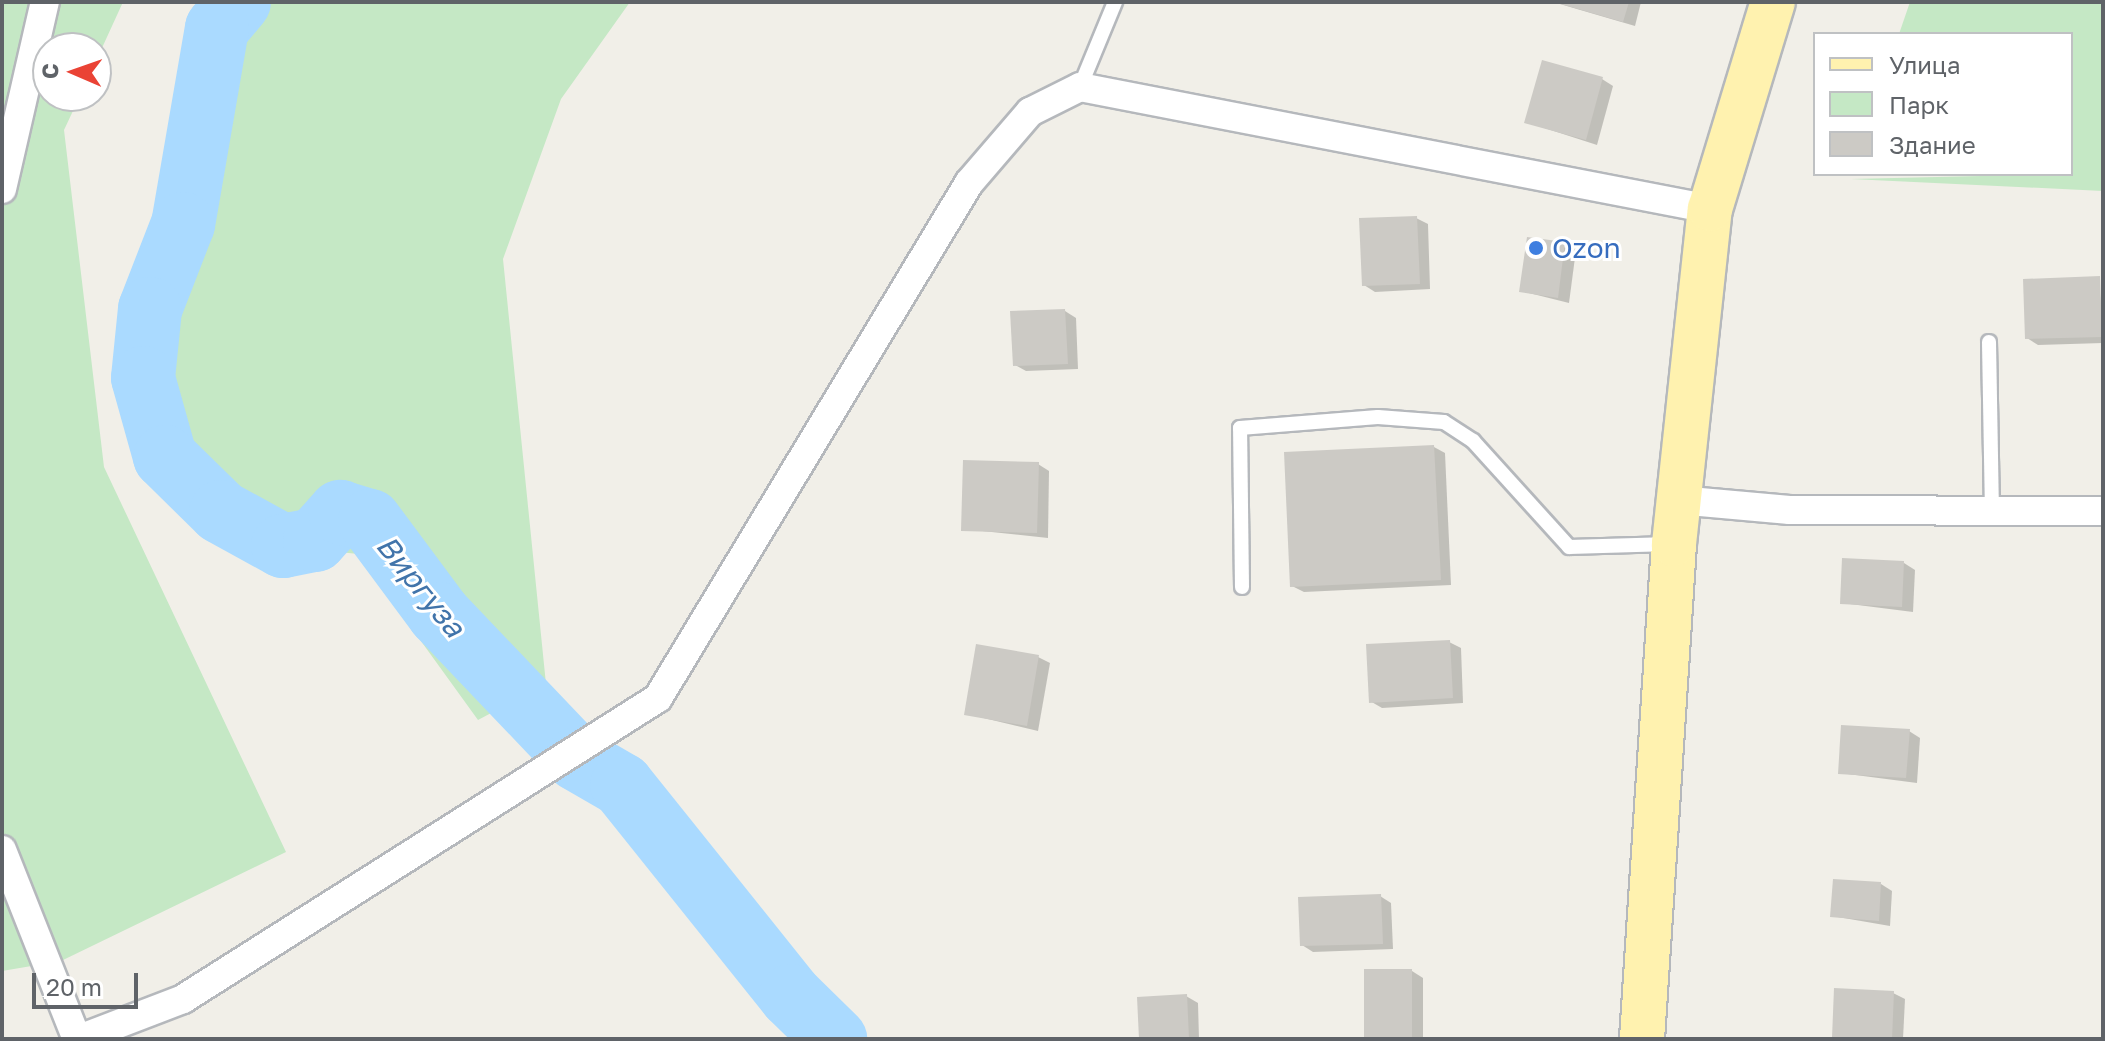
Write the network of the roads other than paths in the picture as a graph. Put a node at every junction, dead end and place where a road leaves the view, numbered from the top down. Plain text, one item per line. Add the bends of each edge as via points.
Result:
1 (45, 2) edge
2 (1115, 2) edge
3 (1773, 2) edge
4 (1080, 87) junction
5 (2, 189) edge
6 (1710, 209) junction
7 (1989, 342) dead end
8 (1678, 500) junction
9 (1992, 508) junction
10 (2103, 511) edge
11 (1674, 544) junction
12 (1242, 587) dead end
13 (2, 850) edge
14 (78, 1039) edge
15 (1642, 1039) edge

1 - 5 street
2 - 4 lane
3 - 6 main road
4 - 6 street
4 - 14 street via 1030,112 969,183 658,698 380,880 183,999
6 - 8 main road
7 - 9 lane
8 - 9 street via 1790,510
8 - 11 main road
9 - 10 street
11 - 12 lane via 1569,547 1473,441 1444,422 1378,417 1240,428
11 - 15 main road
13 - 14 street

